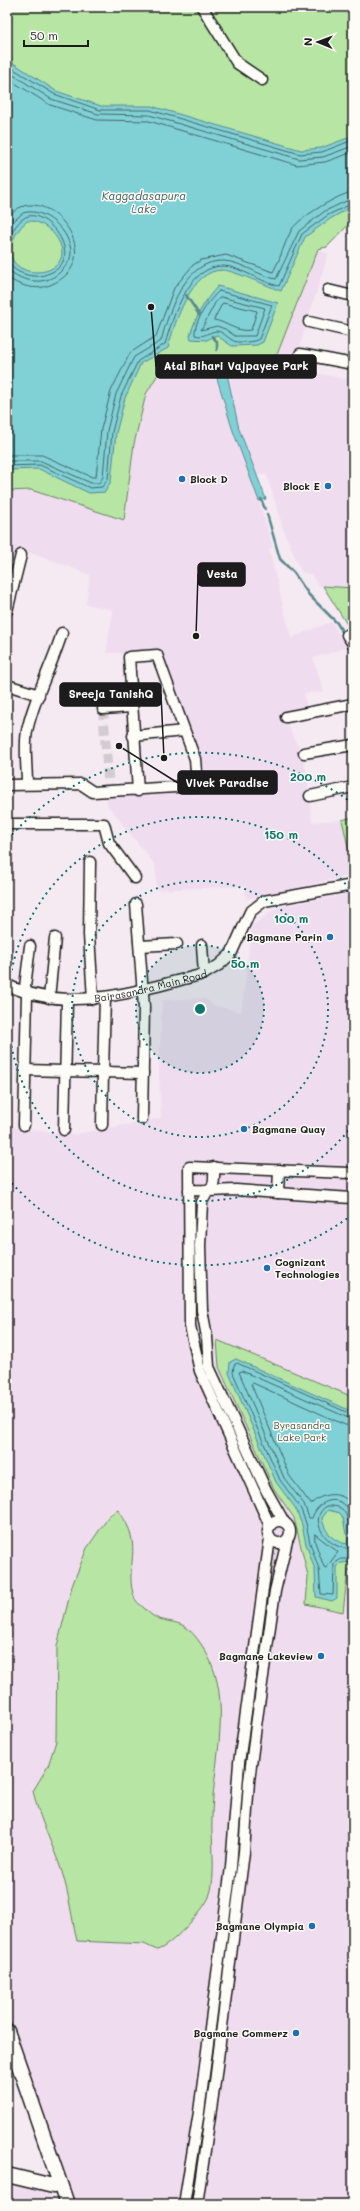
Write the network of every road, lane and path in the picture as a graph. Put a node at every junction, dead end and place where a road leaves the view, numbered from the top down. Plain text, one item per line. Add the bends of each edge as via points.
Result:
1 (202, 7) edge
2 (262, 80) dead end
3 (328, 290) dead end
4 (353, 296) edge
5 (309, 322) dead end
6 (353, 332) edge
7 (300, 354) dead end
8 (353, 364) edge
9 (21, 555) dead end
10 (7, 611) edge
11 (62, 633) dead end
12 (347, 635) dead end
13 (353, 644) edge
14 (7, 685) edge
15 (39, 695) junction
16 (353, 704) edge
17 (131, 708) junction
18 (103, 709) dead end
19 (286, 717) dead end
20 (184, 731) junction
21 (133, 736) junction
22 (353, 745) edge
23 (304, 753) dead end
24 (7, 784) edge
25 (27, 784) junction
26 (125, 787) junction
27 (353, 787) edge
28 (310, 796) dead end
29 (7, 824) edge
30 (90, 862) dead end
31 (136, 878) dead end
32 (353, 884) edge
33 (136, 904) dead end
34 (55, 938) dead end
35 (177, 944) dead end
36 (202, 945) dead end
37 (30, 946) dead end
38 (140, 946) junction
39 (204, 974) junction
40 (7, 985) edge
41 (144, 989) junction
42 (27, 994) junction
43 (49, 998) junction
44 (105, 998) junction
45 (93, 999) junction
46 (67, 1000) junction
47 (25, 1070) junction
48 (66, 1071) junction
49 (103, 1072) junction
50 (143, 1073) junction
51 (142, 1119) dead end
52 (24, 1125) dead end
53 (102, 1125) dead end
54 (64, 1130) dead end
55 (214, 1167) junction
56 (279, 1170) junction
57 (348, 1173) dead end
58 (189, 1190) junction
59 (208, 1191) junction
60 (278, 1193) junction
61 (351, 1198) dead end
62 (284, 1522) junction
63 (270, 1526) junction
64 (270, 1538) junction
65 (287, 1540) junction
66 (7, 2031) edge
67 (7, 2058) edge
68 (7, 2175) edge
69 (56, 2185) junction
70 (59, 2204) edge
71 (66, 2204) edge
72 (184, 2204) edge
73 (197, 2204) edge

1 - 2 street via 237,63
3 - 4 street
5 - 6 street
7 - 8 street
9 - 10 street
11 - 15 street
12 - 13 street
14 - 15 street
15 - 25 street via 27,732
16 - 19 street
17 - 18 street
17 - 20 street via 129,657 157,655
17 - 21 street
20 - 21 street
20 - 26 street via 195,759 197,783 192,786
21 - 26 street
22 - 23 street
24 - 25 street
25 - 26 street via 81,784 93,792
27 - 28 street
29 - 31 street via 104,824 109,843
30 - 45 street via 88,935
32 - 39 street, Bairasandra Main Road via 264,901 250,912 231,954
33 - 38 street
34 - 43 street
35 - 38 street
36 - 39 street
37 - 42 street via 25,987
38 - 41 street
39 - 41 street, Bairasandra Main Road
40 - 42 street, Bairasandra Main Road
41 - 44 street, Bairasandra Main Road
41 - 50 street
42 - 43 street, Bairasandra Main Road
42 - 47 street
43 - 46 street, Bairasandra Main Road
44 - 45 street, Bairasandra Main Road
44 - 49 street
45 - 46 street, Bairasandra Main Road
46 - 48 street
47 - 48 street
47 - 52 street
48 - 49 street
48 - 54 street
49 - 50 street
49 - 53 street
50 - 51 street
55 - 56 street
55 - 58 street via 189,1167
55 - 59 street via 215,1181 213,1188
56 - 57 street
56 - 60 street
58 - 59 street
58 - 63 street via 190,1326 200,1371
59 - 60 street
59 - 62 street via 202,1202 200,1246 202,1310 209,1366 266,1490
60 - 61 street
62 - 63 street via 275,1522
62 - 65 street via 290,1530
63 - 64 street
64 - 65 street via 280,1544
64 - 72 street via 239,1763 231,1867 199,2112
65 - 73 street via 275,1591 248,1781 244,1852 216,2082
66 - 69 street
67 - 69 street
68 - 69 street
69 - 70 street
69 - 71 street

